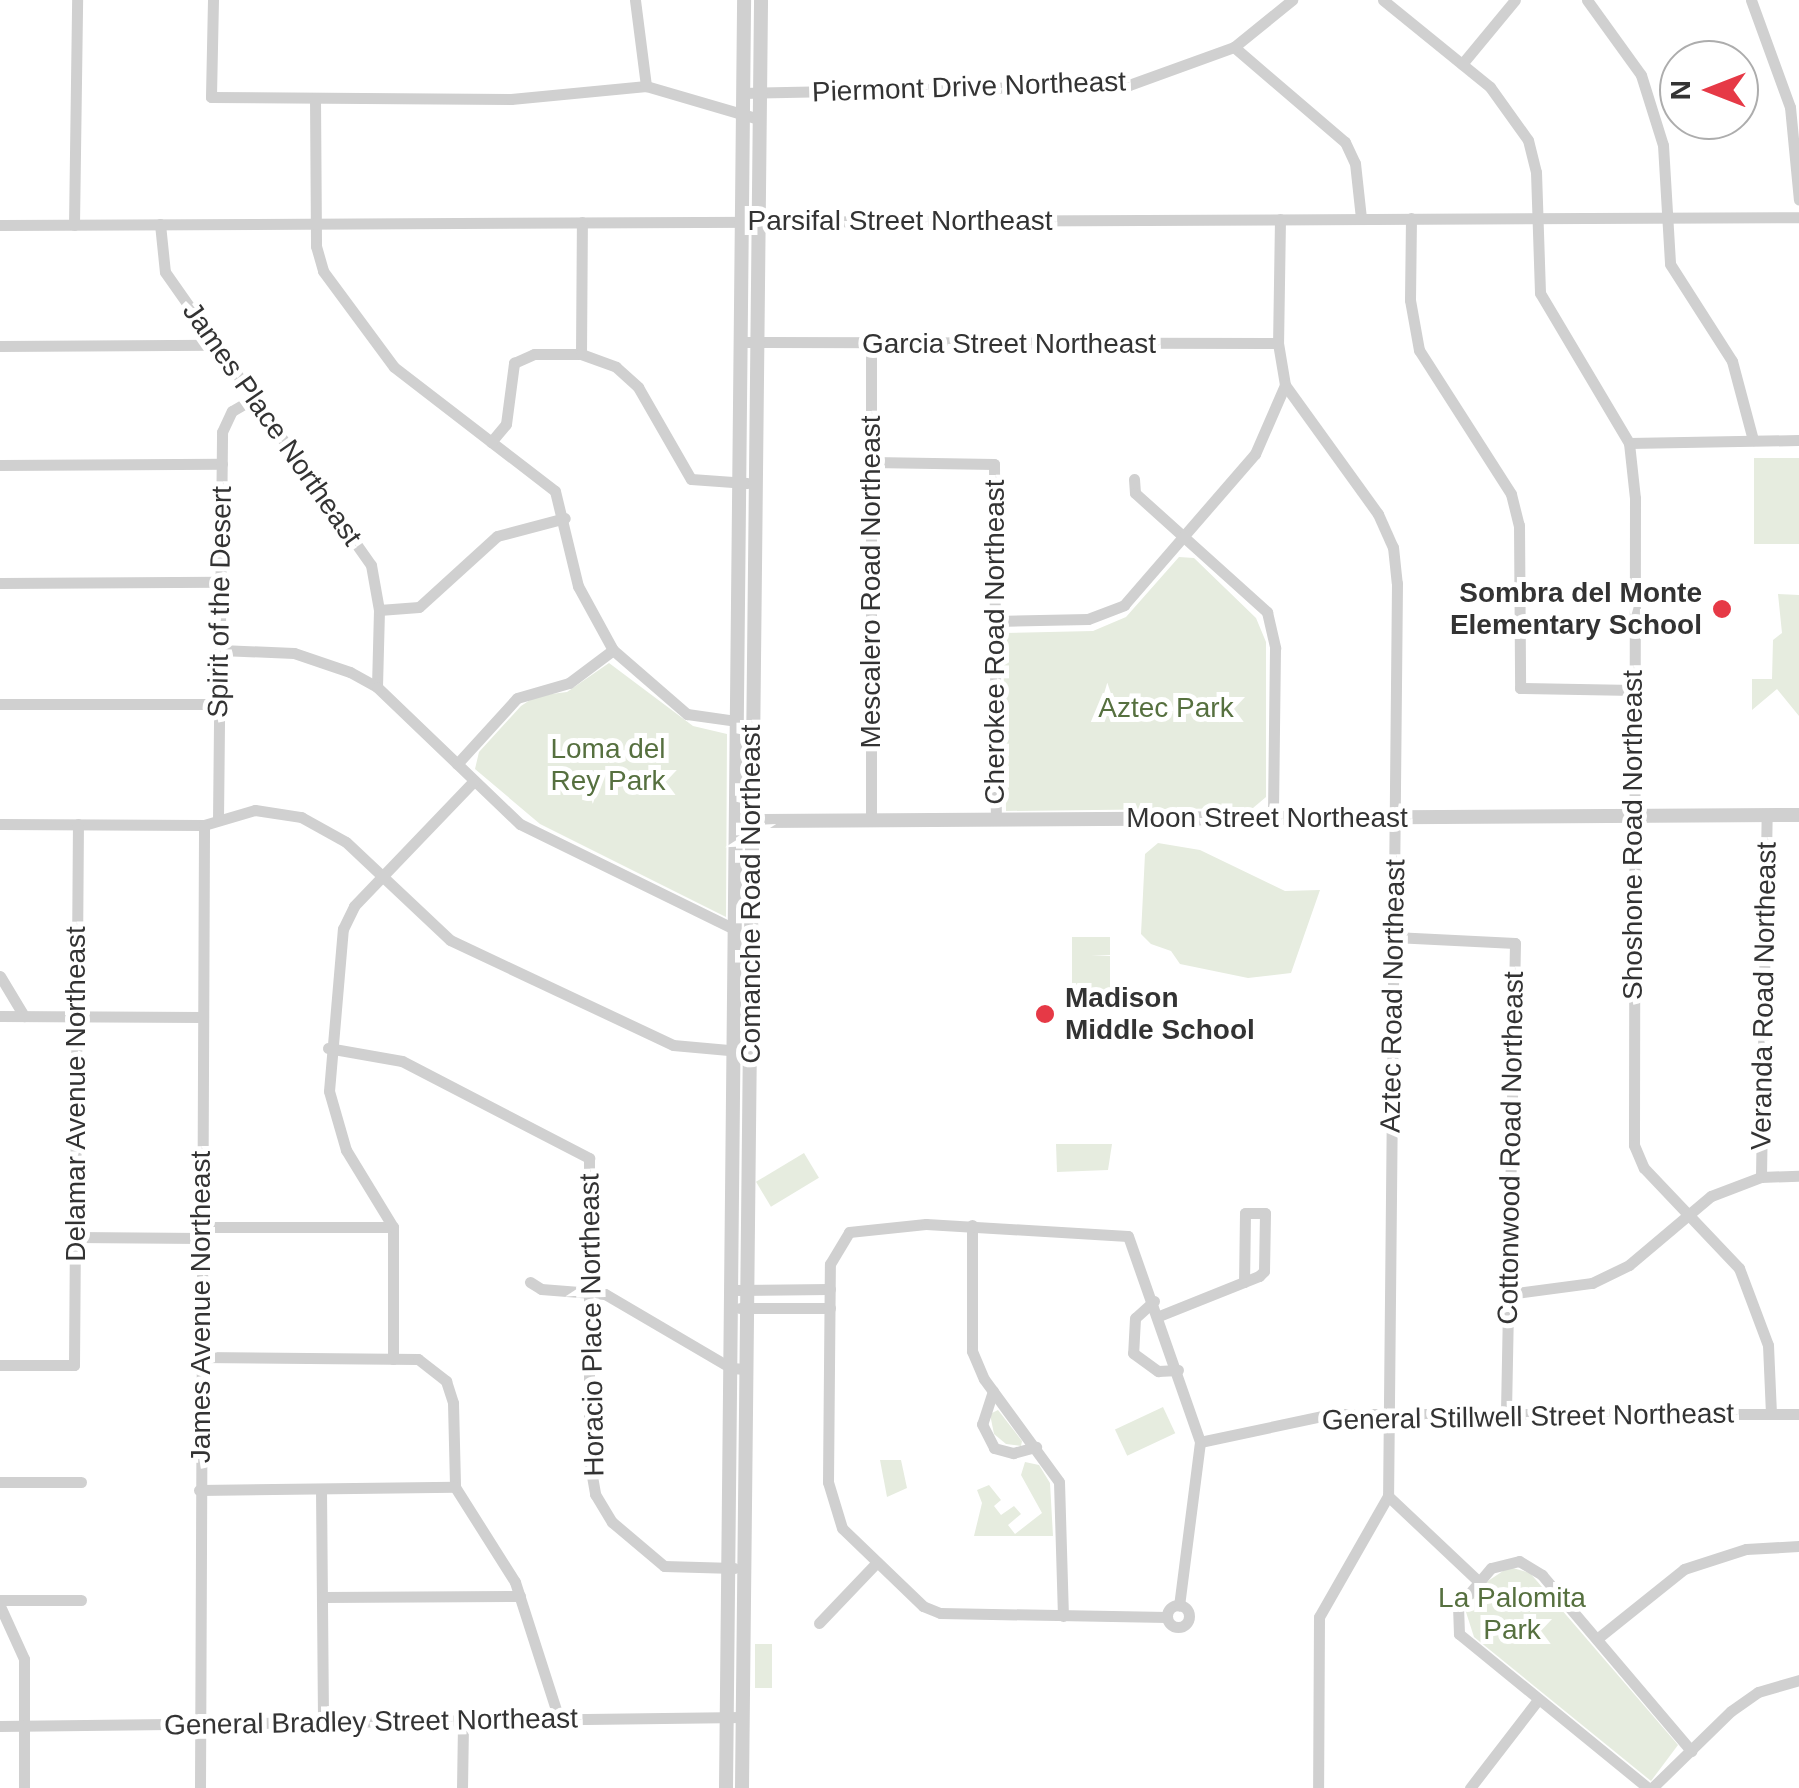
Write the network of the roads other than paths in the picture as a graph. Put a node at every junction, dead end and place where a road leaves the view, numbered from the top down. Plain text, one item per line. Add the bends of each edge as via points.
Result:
1 (77, 0) edge
2 (213, 0) edge
3 (635, 0) edge
4 (744, 0) edge
5 (761, 0) edge
6 (1292, 0) edge
7 (1383, 0) edge
8 (1515, 0) edge
9 (1587, 0) edge
10 (1751, 0) edge
11 (1234, 47) junction
12 (1462, 64) junction
13 (646, 86) junction
14 (759, 92) junction
15 (742, 93) junction
16 (315, 98) junction
17 (742, 118) junction
18 (758, 119) junction
19 (1799, 200) edge
20 (1799, 216) edge
21 (1361, 218) junction
22 (1411, 218) junction
23 (1536, 218) junction
24 (1666, 218) junction
25 (1280, 219) junction
26 (582, 222) junction
27 (748, 222) junction
28 (160, 224) junction
29 (316, 224) junction
30 (0, 225) edge
31 (74, 225) junction
32 (748, 343) junction
33 (1278, 343) junction
34 (215, 345) junction
35 (871, 345) junction
36 (0, 346) edge
37 (581, 354) junction
38 (1285, 385) junction
39 (253, 398) junction
40 (1753, 440) junction
41 (1799, 440) edge
42 (491, 442) junction
43 (1629, 444) junction
44 (872, 462) junction
45 (222, 464) junction
46 (0, 465) edge
47 (1134, 479) dead end
48 (747, 483) junction
49 (565, 518) junction
50 (1184, 538) junction
51 (220, 582) junction
52 (0, 584) edge
53 (379, 610) junction
54 (995, 622) junction
55 (220, 650) junction
56 (613, 650) junction
57 (377, 688) junction
58 (1634, 690) junction
59 (0, 704) edge
60 (219, 704) junction
61 (744, 721) junction
62 (457, 764) junction
63 (474, 781) junction
64 (1799, 815) edge
65 (1634, 816) junction
66 (1767, 816) junction
67 (1273, 818) junction
68 (1396, 818) junction
69 (996, 819) junction
70 (218, 820) junction
71 (871, 820) junction
72 (744, 821) junction
73 (0, 824) edge
74 (78, 824) junction
75 (204, 825) junction
76 (383, 874) junction
77 (734, 929) junction
78 (1394, 937) junction
79 (0, 976) edge
80 (77, 1015) junction
81 (0, 1016) edge
82 (24, 1016) junction
83 (203, 1017) junction
84 (328, 1048) junction
85 (733, 1050) junction
86 (749, 1053) junction
87 (1799, 1176) edge
88 (1760, 1177) junction
89 (1691, 1212) junction
90 (972, 1224) junction
91 (393, 1227) junction
92 (201, 1232) junction
93 (75, 1236) junction
94 (530, 1282) dead end
95 (1244, 1282) junction
96 (830, 1289) junction
97 (732, 1290) junction
98 (748, 1290) junction
99 (591, 1292) junction
100 (1508, 1294) junction
101 (1154, 1300) junction
102 (731, 1308) junction
103 (748, 1308) junction
104 (830, 1308) junction
105 (1159, 1316) junction
106 (200, 1357) junction
107 (393, 1359) junction
108 (0, 1364) edge
109 (738, 1368) junction
110 (1178, 1370) junction
111 (993, 1391) junction
112 (1771, 1414) junction
113 (1799, 1414) edge
114 (1506, 1415) junction
115 (1386, 1417) junction
116 (1200, 1442) junction
117 (1036, 1447) junction
118 (0, 1482) edge
119 (81, 1482) dead end
120 (455, 1487) junction
121 (322, 1489) junction
122 (200, 1490) junction
123 (1388, 1496) junction
124 (1799, 1546) edge
125 (877, 1562) junction
126 (736, 1568) junction
127 (1477, 1580) junction
128 (520, 1596) junction
129 (322, 1597) junction
130 (81, 1600) dead end
131 (0, 1603) edge
132 (1179, 1606) junction
133 (1063, 1616) junction
134 (1167, 1617) junction
135 (819, 1623) dead end
136 (1598, 1638) junction
137 (1799, 1680) edge
138 (1537, 1701) junction
139 (734, 1718) junction
140 (559, 1719) junction
141 (323, 1722) junction
142 (463, 1722) junction
143 (200, 1724) junction
144 (0, 1726) edge
145 (24, 1726) junction
146 (1691, 1752) junction
147 (24, 1788) edge
148 (200, 1788) edge
149 (462, 1788) edge
150 (726, 1788) edge
151 (742, 1788) edge
152 (1318, 1788) edge
153 (1470, 1788) edge
154 (1650, 1788) edge

1 - 31 street
2 - 16 street via 211,97
3 - 13 street
4 - 15 street, Comanche Road Northeast
5 - 14 street, Comanche Road Northeast
6 - 11 street, Piermont Drive Northeast
7 - 12 street, Shoshone Road Northeast
8 - 12 street
9 - 24 street via 1624,44 1654,109
10 - 19 street via 1790,107
11 - 14 street, Piermont Drive Northeast via 1129,85
11 - 21 street via 1345,142 1355,163
12 - 23 street, Shoshone Road Northeast via 1510,109 1528,140
13 - 16 street via 511,100
13 - 17 street
14 - 15 street, Piermont Drive Northeast
14 - 18 street, Comanche Road Northeast
15 - 17 street, Comanche Road Northeast
16 - 29 street
17 - 18 street
17 - 27 street, Comanche Road Northeast
18 - 27 street, Comanche Road Northeast
20 - 24 street, Parsifal Street Northeast
21 - 22 street, Parsifal Street Northeast
21 - 25 street, Parsifal Street Northeast
22 - 23 street, Parsifal Street Northeast
22 - 58 street via 1410,300 1419,350 1511,494 1519,525 1520,688
23 - 24 street, Parsifal Street Northeast
23 - 43 street, Shoshone Road Northeast via 1536,266 1551,320
24 - 40 street via 1670,264 1732,361
25 - 27 street, Parsifal Street Northeast
25 - 33 street, Aztec Road Northeast
26 - 27 street, Parsifal Street Northeast
26 - 29 street, Parsifal Street Northeast
26 - 37 street
27 - 32 street, Comanche Road Northeast
28 - 29 street, Parsifal Street Northeast
28 - 31 street, Parsifal Street Northeast
28 - 34 street, James Place Northeast via 165,272
29 - 42 street via 324,271 394,367
30 - 31 street, Parsifal Street Northeast
32 - 35 street, Garcia Street Northeast
32 - 48 street, Comanche Road Northeast
33 - 35 street, Garcia Street Northeast
33 - 38 street, Aztec Road Northeast
34 - 36 street
34 - 39 street, James Place Northeast
35 - 44 street, Mescalero Road Northeast
37 - 42 street via 534,354 514,363 506,424
37 - 48 street via 616,367 638,387 691,479
38 - 50 street via 1255,454
38 - 68 street, Aztec Road Northeast via 1336,450 1394,547
39 - 45 street, Spirit of the Desert via 226,420
39 - 53 street, James Place Northeast via 360,546 376,582
40 - 41 street
40 - 43 street
42 - 49 street via 554,491
43 - 58 street, Shoshone Road Northeast
44 - 54 street, Cherokee Road Northeast via 994,464
44 - 71 street, Mescalero Road Northeast
45 - 46 street
45 - 51 street, Spirit of the Desert
47 - 50 street via 1135,493
48 - 61 street, Comanche Road Northeast
49 - 53 street via 497,536 419,607
49 - 56 street via 578,586
50 - 54 street via 1114,612
50 - 67 street via 1258,599 1273,628
51 - 52 street
51 - 55 street, Spirit of the Desert
53 - 57 street, James Place Northeast
54 - 69 street, Cherokee Road Northeast
55 - 57 street via 294,653
55 - 60 street, Spirit of the Desert
56 - 61 street via 687,714
56 - 62 street via 569,682 517,698
57 - 62 street
58 - 65 street, Shoshone Road Northeast
59 - 60 street
60 - 70 street, Spirit of the Desert
61 - 72 street, Comanche Road Northeast
62 - 63 street
63 - 76 street
63 - 77 street via 520,824
64 - 66 street, Moon Street Northeast
65 - 66 street, Moon Street Northeast
65 - 68 street, Moon Street Northeast
65 - 89 street, Shoshone Road Northeast via 1634,1145 1644,1168
66 - 88 street, Veranda Road Northeast
67 - 68 street, Moon Street Northeast
67 - 69 street, Moon Street Northeast
68 - 78 street, Aztec Road Northeast
69 - 71 street, Moon Street Northeast
70 - 75 street
70 - 76 street via 256,810 302,817
71 - 72 street, Moon Street Northeast
72 - 77 street, Comanche Road Northeast
72 - 86 street, Comanche Road Northeast
73 - 74 street
74 - 75 street
74 - 80 street, Delamar Avenue Northeast
75 - 83 street, James Avenue Northeast
76 - 84 street via 342,928
76 - 85 street via 450,940 673,1045
77 - 85 street, Comanche Road Northeast
78 - 100 street, Cottonwood Road Northeast via 1515,942
78 - 115 street, Aztec Road Northeast
79 - 82 street
80 - 82 street
80 - 83 street
80 - 93 street, Delamar Avenue Northeast
81 - 82 street
83 - 92 street, James Avenue Northeast
84 - 91 street via 339,1133
84 - 99 street, Horacio Place Northeast via 402,1061 581,1149 591,1172
85 - 86 street
85 - 97 street, Comanche Road Northeast
86 - 98 street, Comanche Road Northeast
87 - 88 street
88 - 89 street via 1710,1196
89 - 100 street via 1629,1264 1592,1283
89 - 112 street, Shoshone Road Northeast via 1739,1268 1758,1308 1770,1361
90 - 96 street via 848,1232 830,1264
90 - 101 street via 1128,1236
90 - 111 street via 972,1351
91 - 92 street
91 - 107 street
92 - 93 street
92 - 106 street, James Avenue Northeast
93 - 108 street, Delamar Avenue Northeast via 74,1365
94 - 99 street
95 - 95 street via 1264,1271 1265,1213 1245,1213
95 - 105 street
96 - 98 street
96 - 104 street
97 - 98 street
97 - 102 street, Comanche Road Northeast
98 - 103 street, Comanche Road Northeast
99 - 109 street via 619,1300
99 - 126 street, Horacio Place Northeast via 589,1459 602,1507 664,1566
100 - 114 street, Cottonwood Road Northeast
101 - 105 street
101 - 110 street via 1135,1318 1132,1353 1158,1371
102 - 103 street
102 - 109 street, Comanche Road Northeast
103 - 104 street
103 - 109 street, Comanche Road Northeast
104 - 125 street via 829,1499 842,1528
105 - 110 street
106 - 107 street
106 - 122 street, James Avenue Northeast
107 - 120 street via 430,1365 451,1390
109 - 126 street, Comanche Road Northeast
110 - 116 street
111 - 117 street
111 - 117 street via 982,1424 994,1448 1013,1453
112 - 113 street, General Stillwell Street Northeast
112 - 114 street, General Stillwell Street Northeast
114 - 115 street, General Stillwell Street Northeast
115 - 116 street, General Stillwell Street Northeast via 1332,1414
115 - 123 street, Aztec Road Northeast
116 - 132 street
117 - 133 street via 1061,1493
118 - 119 street
120 - 121 street
120 - 128 street
121 - 122 street
121 - 129 street
122 - 143 street, James Avenue Northeast
123 - 127 street
123 - 152 street via 1319,1618
124 - 136 street via 1746,1548 1684,1569
125 - 133 street via 923,1606 940,1613
125 - 135 street
126 - 139 street, Comanche Road Northeast
127 - 136 street via 1499,1563 1531,1566
127 - 138 street via 1458,1607 1459,1634
128 - 129 street
128 - 140 street
129 - 141 street
130 - 131 street
131 - 145 street via 24,1660
132 - 134 street
132 - 134 street via 1188,1614 1185,1624 1175,1626
133 - 134 street
136 - 146 street
137 - 146 street via 1758,1692
138 - 153 street
138 - 154 street
139 - 140 street, General Bradley Street Northeast
139 - 150 street, Comanche Road Northeast
139 - 151 street, Comanche Road Northeast
140 - 142 street, General Bradley Street Northeast
141 - 142 street, General Bradley Street Northeast
141 - 143 street, General Bradley Street Northeast
142 - 149 street
143 - 145 street, General Bradley Street Northeast
143 - 148 street, James Avenue Northeast
144 - 145 street, General Bradley Street Northeast
145 - 147 street
146 - 154 street

